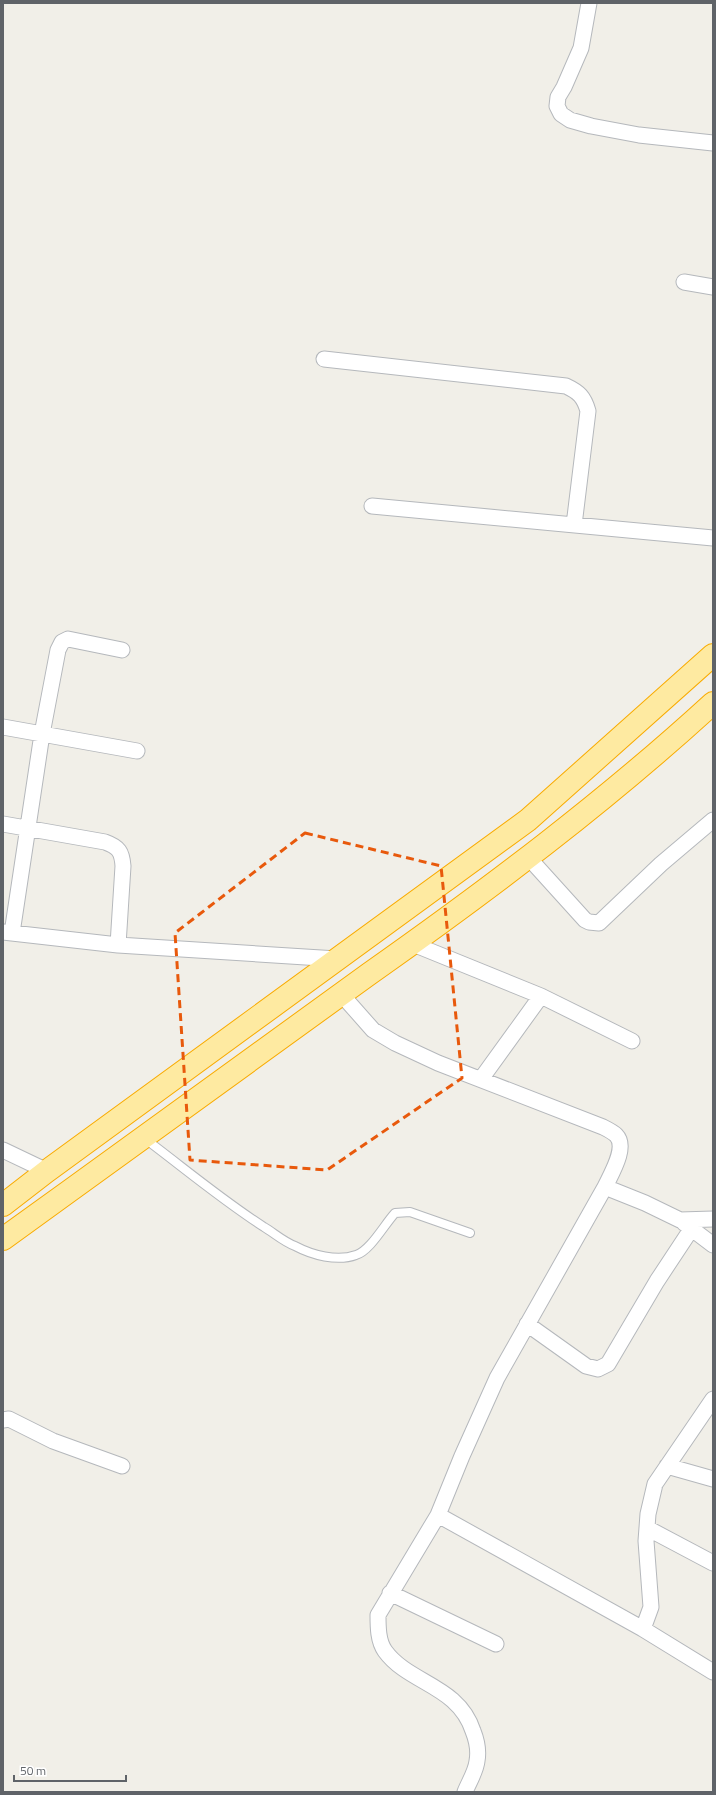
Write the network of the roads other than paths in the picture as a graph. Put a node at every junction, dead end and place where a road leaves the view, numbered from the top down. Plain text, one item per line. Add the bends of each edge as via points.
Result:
1 (589, 3) edge
2 (713, 143) edge
3 (684, 282) dead end
4 (713, 287) edge
5 (324, 359) dead end
6 (372, 506) dead end
7 (574, 525) junction
8 (713, 538) edge
9 (122, 650) dead end
10 (713, 655) edge
11 (713, 703) edge
12 (3, 727) edge
13 (42, 734) junction
14 (137, 751) dead end
15 (713, 820) edge
16 (3, 824) edge
17 (28, 828) junction
18 (528, 857) junction
19 (8, 933) edge
20 (413, 944) junction
21 (118, 946) junction
22 (338, 959) junction
23 (342, 995) junction
24 (541, 996) junction
25 (632, 1041) dead end
26 (481, 1079) junction
27 (143, 1138) junction
28 (3, 1150) edge
29 (47, 1171) junction
30 (605, 1187) junction
31 (3, 1205) edge
32 (713, 1219) edge
33 (686, 1224) junction
34 (470, 1233) dead end
35 (3, 1240) edge
36 (713, 1245) edge
37 (527, 1324) junction
38 (713, 1399) edge
39 (3, 1420) edge
40 (122, 1466) dead end
41 (667, 1466) junction
42 (713, 1479) edge
43 (438, 1515) junction
44 (647, 1528) junction
45 (713, 1563) edge
46 (390, 1592) junction
47 (643, 1629) junction
48 (496, 1644) dead end
49 (713, 1672) edge
50 (465, 1792) edge

1 - 2 street via 581,48 558,97 557,106 561,114 570,120 590,126 639,135
3 - 4 street
5 - 7 street via 566,386 577,391 584,399 588,411
6 - 7 street
7 - 8 street
9 - 13 street via 75,639 62,642 58,650
10 - 22 highway via 528,820
11 - 18 highway via 677,736
12 - 13 street
13 - 14 street
13 - 17 street
15 - 18 street via 661,864 599,923 585,920
16 - 17 street
17 - 19 street
17 - 21 street via 105,842 114,846 122,855
18 - 20 highway
19 - 21 street
20 - 23 highway
20 - 24 street
21 - 22 street
22 - 29 highway
23 - 26 street via 373,1030 438,1063
23 - 27 highway
24 - 25 street
24 - 26 street
26 - 30 street via 603,1127 616,1135 620,1142 620,1152
27 - 34 lane via 244,1215 294,1246 322,1256 343,1258 366,1250 395,1213 410,1212
27 - 35 highway
28 - 29 street
29 - 31 highway
30 - 33 street via 645,1203
30 - 37 street
32 - 33 street
33 - 36 street
33 - 37 street via 657,1281 608,1364 598,1369 586,1366
37 - 43 street via 497,1378
38 - 41 street
39 - 40 street via 9,1419 54,1441
41 - 42 street
41 - 44 street via 655,1484
43 - 46 street
43 - 47 street
44 - 45 street
44 - 47 street via 651,1607
46 - 48 street
46 - 50 street via 378,1615 378,1632 384,1649 397,1664 441,1690 459,1706 472,1726 478,1745 477,1762
47 - 49 street

